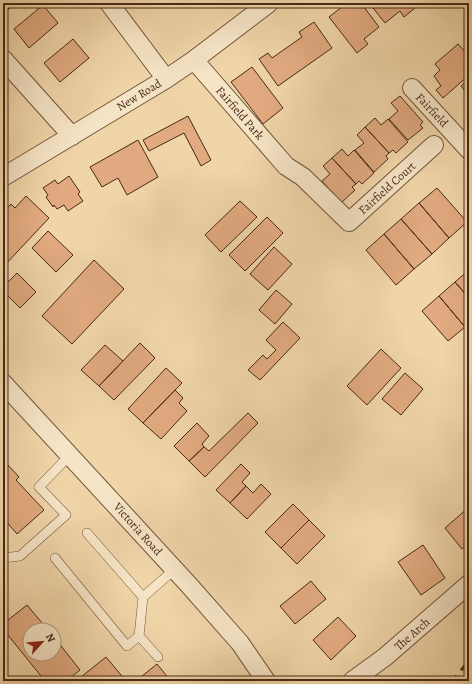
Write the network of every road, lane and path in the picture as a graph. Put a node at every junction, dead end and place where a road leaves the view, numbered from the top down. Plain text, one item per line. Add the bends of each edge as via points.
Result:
1 (109, 3) edge
2 (269, 3) edge
3 (3, 59) edge
4 (194, 60) junction
5 (166, 78) junction
6 (412, 88) dead end
7 (72, 136) junction
8 (434, 145) dead end
9 (469, 150) edge
10 (286, 166) joint
11 (3, 177) edge
12 (3, 383) edge
13 (70, 455) junction
14 (87, 532) dead end
15 (3, 558) edge
16 (55, 558) dead end
17 (175, 569) junction
18 (469, 584) edge
19 (143, 597) junction
20 (139, 636) junction
21 (158, 658) dead end
22 (266, 681) edge
23 (352, 681) edge

1 - 5 street
2 - 4 street, New Road
3 - 7 street
4 - 5 street, New Road
4 - 10 street, Fairfield Park
5 - 7 street, New Road
6 - 9 street, Fairfield
7 - 11 street, New Road
8 - 10 street, Fairfield Court via 349,222 303,177
12 - 13 street, Victoria Road
13 - 15 lane via 39,487 66,515 20,556
13 - 17 street, Victoria Road
14 - 19 lane
16 - 20 lane via 127,646
17 - 19 lane
17 - 22 street, Victoria Road via 231,633
18 - 23 street, The Arch via 385,657
19 - 20 lane
20 - 21 lane

